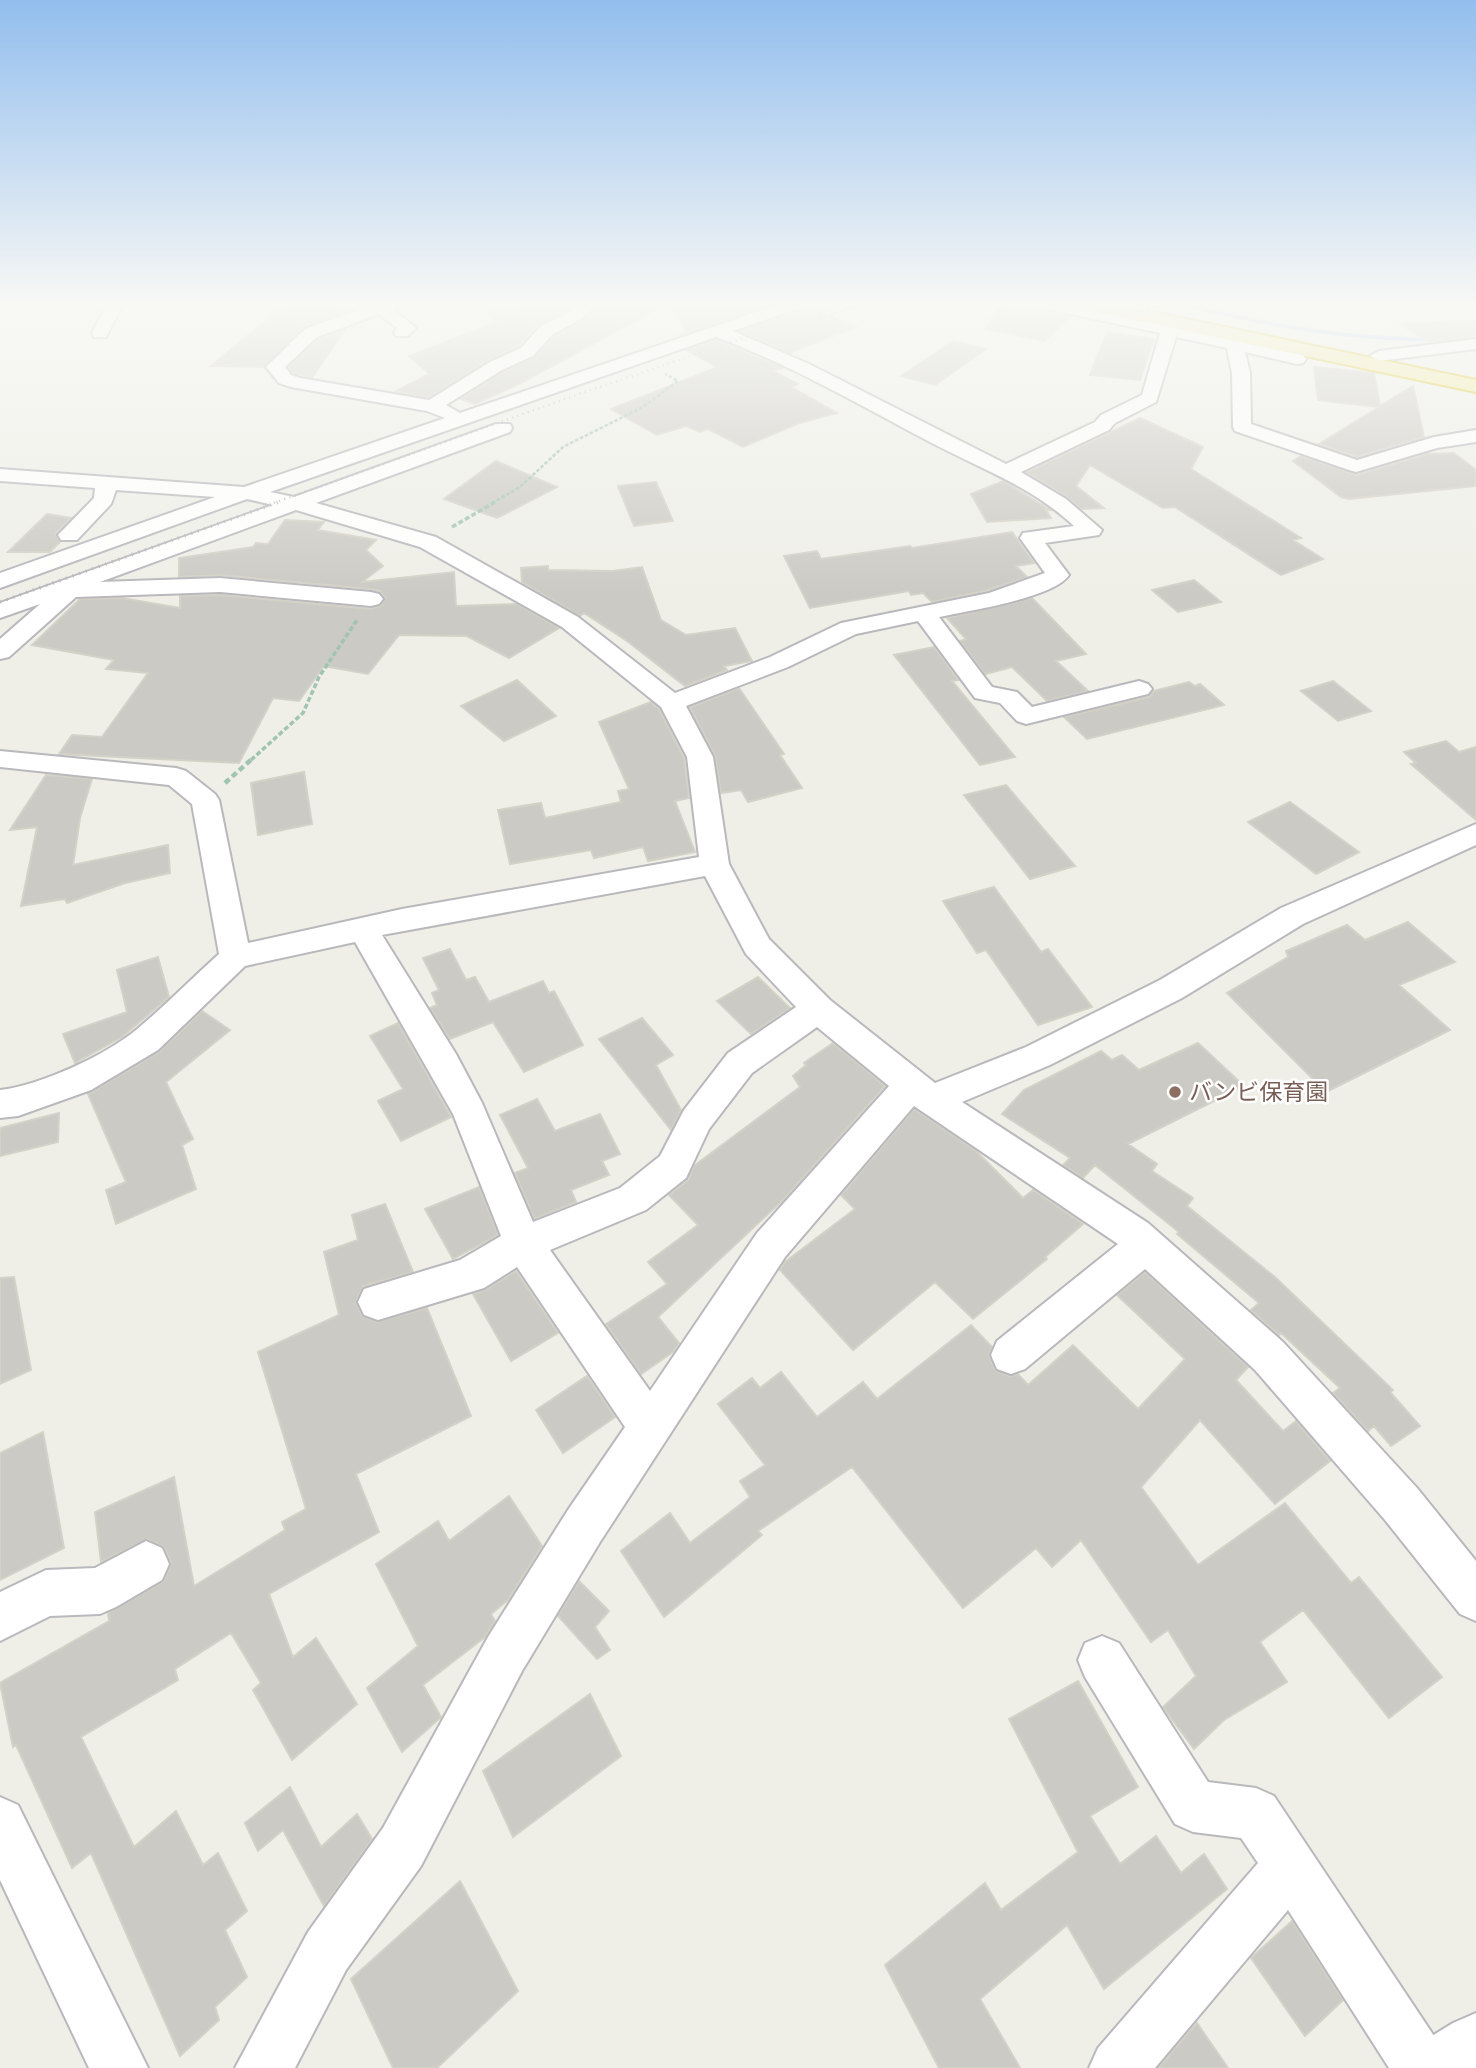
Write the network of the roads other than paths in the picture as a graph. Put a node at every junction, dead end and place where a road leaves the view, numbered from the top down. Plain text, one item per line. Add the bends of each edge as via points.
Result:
1 (400, 401) edge
2 (441, 401) edge
3 (514, 401) edge
4 (862, 401) edge
5 (1145, 401) edge
6 (1242, 401) edge
7 (432, 406) junction
8 (463, 418) junction
9 (517, 424) dead end
10 (1476, 436) edge
11 (1004, 473) junction
12 (0, 475) edge
13 (106, 491) junction
14 (246, 493) junction
15 (294, 503) junction
16 (69, 535) dead end
17 (0, 581) edge
18 (370, 599) road end
19 (0, 611) edge
20 (923, 612) junction
21 (0, 652) edge
22 (1139, 689) dead end
23 (672, 703) junction
24 (10, 760) edge
25 (0, 783) edge
26 (1476, 835) edge
27 (714, 864) junction
28 (362, 928) junction
29 (235, 957) junction
30 (818, 1009) junction
31 (922, 1092) junction
32 (0, 1104) edge
33 (523, 1243) junction
34 (1146, 1245) junction
35 (378, 1302) dead end
36 (1010, 1355) dead end
37 (650, 1427) junction
38 (146, 1564) dead end
39 (1476, 1598) edge
40 (0, 1618) edge
41 (1102, 1660) dead end
42 (0, 1823) edge
43 (1290, 1866) junction
44 (1476, 2046) edge
45 (119, 2068) edge
46 (264, 2068) edge
47 (1118, 2068) edge
48 (1422, 2068) edge
49 (1443, 2068) edge

1 - 7 street
2 - 7 street
3 - 8 street
4 - 11 street
5 - 11 street
6 - 10 street via 1242,427 1356,466
7 - 8 street
8 - 14 street
9 - 15 street
11 - 20 street via 1074,512 1091,530 1031,538 1058,575 1048,582 994,599
12 - 13 street
13 - 14 street
13 - 16 street
14 - 15 street
14 - 17 street
15 - 19 street
15 - 23 street via 428,542 570,622
18 - 21 street via 220,585 70,590
20 - 22 street via 984,693 1008,697 1026,716
20 - 23 street via 849,628 779,662
23 - 27 street via 700,757
24 - 25 street
24 - 29 street via 176,777 205,800
26 - 31 street via 1292,916 1171,989 1038,1056
27 - 28 street
27 - 30 street via 757,946
28 - 29 street
28 - 33 street via 470,1114
29 - 32 street via 146,1041 79,1080
30 - 31 street
30 - 33 street via 740,1063 696,1120 673,1167 633,1199
31 - 34 street
31 - 37 street via 771,1245
33 - 35 street via 470,1275
33 - 37 street
34 - 36 street
34 - 39 street via 1269,1356 1401,1504
37 - 46 street via 505,1654 402,1847 327,1951
38 - 40 street via 100,1591 46,1593
41 - 43 street via 1194,1807 1256,1814
42 - 45 street
43 - 47 street
43 - 48 street
44 - 49 street

